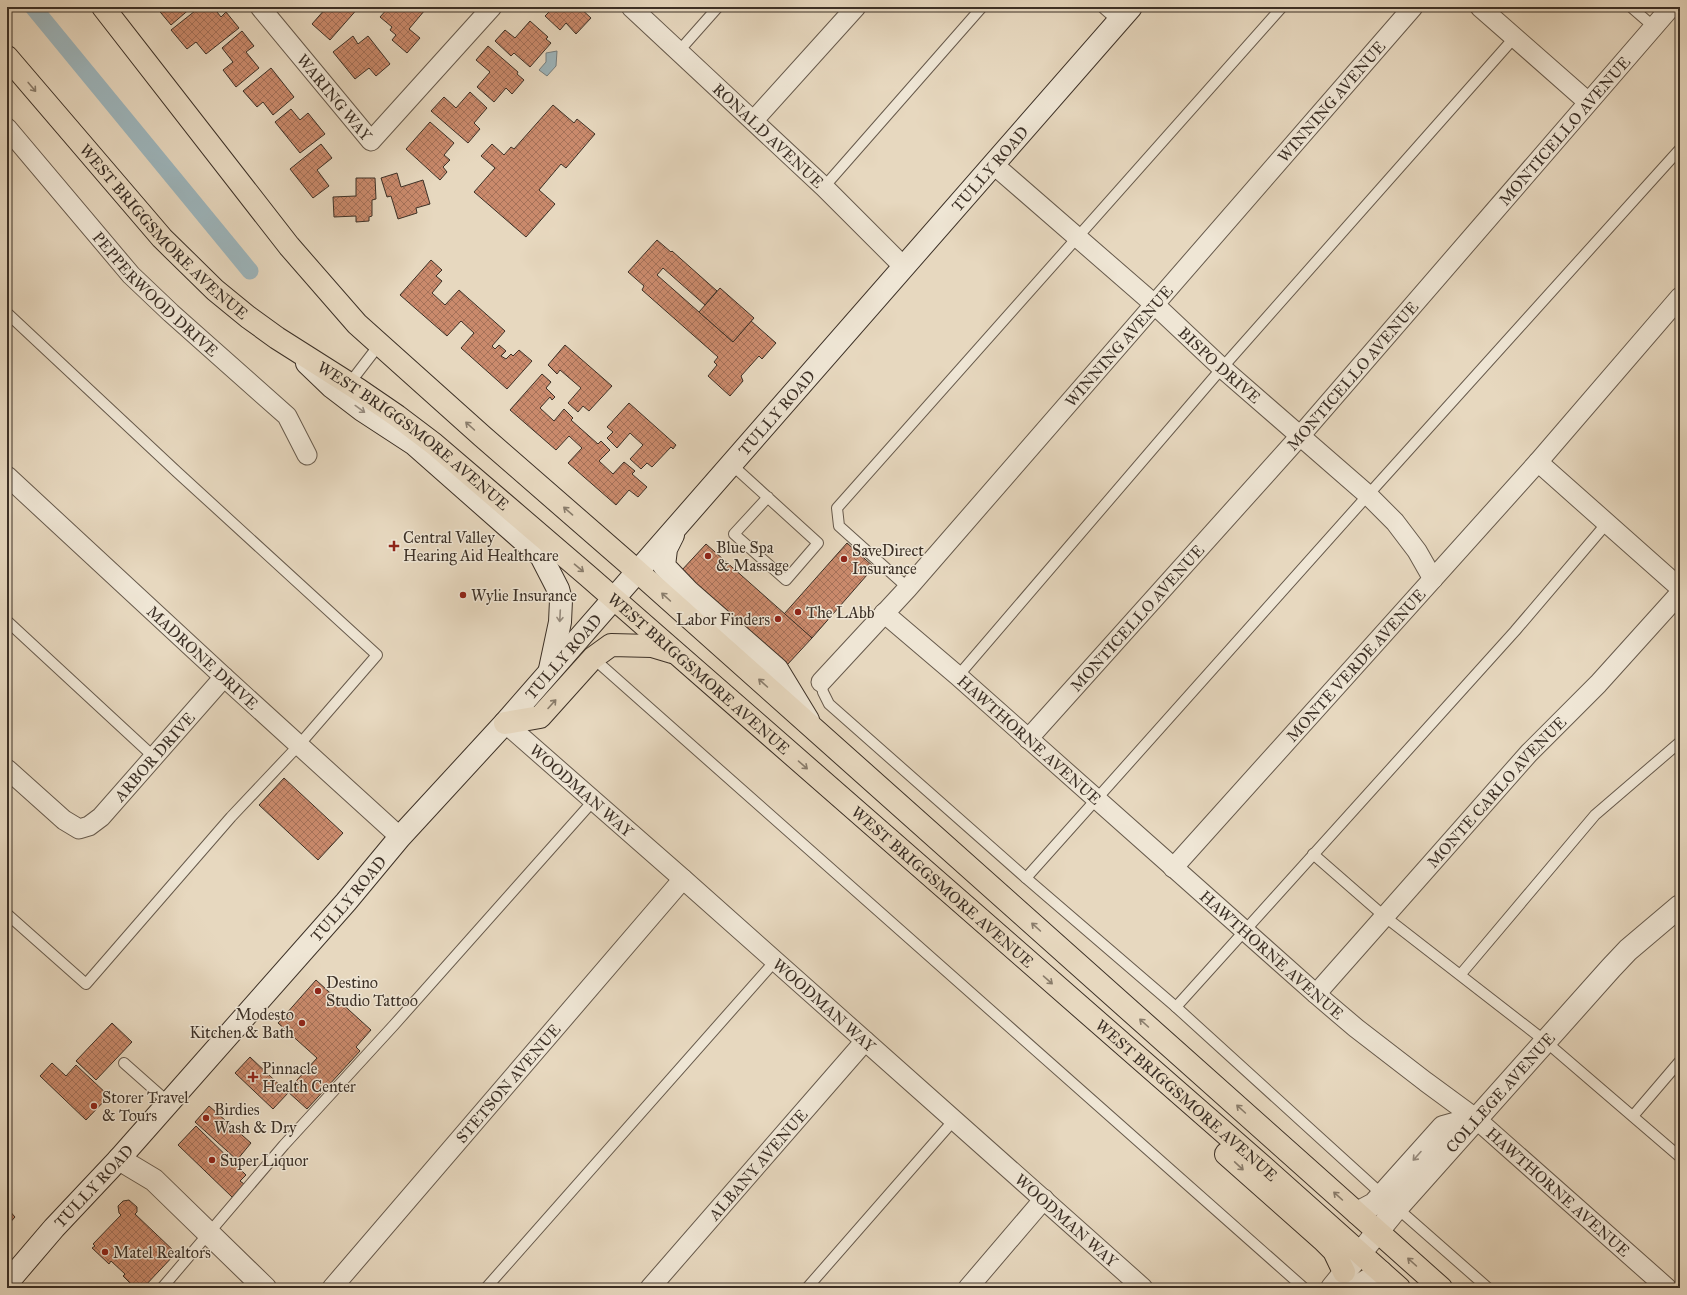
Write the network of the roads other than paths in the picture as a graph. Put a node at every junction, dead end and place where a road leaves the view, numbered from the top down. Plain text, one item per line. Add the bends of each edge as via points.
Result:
1 (103, 7) edge
2 (260, 7) edge
3 (492, 7) edge
4 (632, 7) edge
5 (718, 7) edge
6 (856, 7) edge
7 (982, 7) edge
8 (1282, 7) edge
9 (1413, 7) edge
10 (1480, 7) edge
11 (1631, 7) edge
12 (1671, 7) edge
13 (1117, 12) edge
14 (1654, 27) junction
15 (1514, 38) junction
16 (679, 51) junction
17 (7, 57) edge
18 (1588, 102) junction
19 (754, 120) junction
20 (7, 128) edge
21 (1680, 149) edge
22 (993, 164) junction
23 (824, 187) junction
24 (1078, 238) junction
25 (903, 266) junction
26 (1680, 297) edge
27 (1154, 304) junction
28 (7, 313) edge
29 (277, 338) junction
30 (379, 344) junction
31 (1222, 368) junction
32 (349, 384) junction
33 (1300, 436) junction
34 (307, 455) dead end
35 (1538, 462) junction
36 (731, 464) junction
37 (7, 476) edge
38 (1368, 495) junction
39 (768, 497) junction
40 (680, 523) junction
41 (1607, 523) junction
42 (637, 571) junction
43 (1432, 579) junction
44 (908, 588) junction
45 (1680, 588) edge
46 (1680, 594) edge
47 (614, 599) junction
48 (884, 613) junction
49 (7, 621) edge
50 (674, 652) junction
51 (593, 658) junction
52 (550, 671) junction
53 (958, 676) junction
54 (224, 677) junction
55 (821, 682) joint
56 (505, 723) junction
57 (813, 728) junction
58 (1028, 739) junction
59 (1680, 742) edge
60 (298, 745) junction
61 (154, 757) junction
62 (7, 769) edge
63 (594, 800) junction
64 (1096, 800) junction
65 (400, 837) junction
66 (1313, 854) junction
67 (1173, 868) junction
68 (1026, 878) junction
69 (683, 879) junction
70 (1680, 906) edge
71 (7, 914) edge
72 (1384, 916) junction
73 (1244, 930) junction
74 (775, 961) junction
75 (1461, 974) junction
76 (1316, 994) junction
77 (1176, 1007) junction
78 (865, 1041) junction
79 (1545, 1041) junction
80 (1680, 1061) edge
81 (124, 1063) dead end
82 (1168, 1084) junction
83 (1446, 1097) junction
84 (168, 1102) junction
85 (1633, 1116) junction
86 (1476, 1118) junction
87 (954, 1120) junction
88 (1443, 1127) junction
89 (1680, 1157) edge
90 (119, 1159) junction
91 (1044, 1199) junction
92 (1389, 1202) junction
93 (1358, 1213) junction
94 (1378, 1231) junction
95 (210, 1233) junction
96 (1360, 1253) junction
97 (1381, 1272) junction
98 (7, 1283) edge
99 (1344, 1283) edge
100 (1133, 1285) edge
101 (162, 1288) edge
102 (265, 1288) edge
103 (332, 1288) edge
104 (486, 1288) edge
105 (650, 1288) edge
106 (806, 1288) edge
107 (968, 1288) edge
108 (1304, 1288) edge
109 (1399, 1288) edge
110 (1441, 1288) edge
111 (1488, 1288) edge
112 (1667, 1288) edge

1 - 30 main road, WEST BRIGGSMORE AVENUE via 289,246 357,324
2 - 3 street, WARING WAY via 371,141
4 - 16 street, RONALD AVENUE
5 - 16 lane
6 - 19 street
7 - 23 lane
8 - 24 lane
9 - 27 street, WINNING AVENUE
10 - 15 street
11 - 14 lane
12 - 14 street, MONTICELLO AVENUE
13 - 22 main road, TULLY ROAD
14 - 18 street, MONTICELLO AVENUE
15 - 18 street
15 - 31 lane
16 - 19 street, RONALD AVENUE
17 -> 29 main road, WEST BRIGGSMORE AVENUE via 162,238 215,290
18 - 33 street, MONTICELLO AVENUE
19 - 23 street, RONALD AVENUE
20 - 34 street, PEPPERWOOD DRIVE via 131,275 170,313 288,416
21 - 38 lane
22 - 24 street, BISPO DRIVE
22 - 25 main road, TULLY ROAD
23 - 25 street, RONALD AVENUE
24 - 27 street, BISPO DRIVE
24 - 44 lane via 837,508 839,526
25 - 36 main road, TULLY ROAD
26 - 35 street, MONTE VERDE AVENUE
27 - 31 street, BISPO DRIVE
27 - 44 street, WINNING AVENUE
28 - 60 lane via 377,654
29 - 32 main road, WEST BRIGGSMORE AVENUE
29 -> 52 main road via 332,387 414,444 541,556 561,600 560,622
30 - 32 lane
42 -> 30 main road, WEST BRIGGSMORE AVENUE
31 - 33 street, BISPO DRIVE
31 - 53 lane
32 -> 47 main road, WEST BRIGGSMORE AVENUE via 434,444
33 - 38 street, BISPO DRIVE
33 - 58 street, MONTICELLO AVENUE
35 - 41 street
35 - 43 street, MONTE VERDE AVENUE
36 - 39 lane
36 - 40 main road, TULLY ROAD
37 - 54 street, MADRONE DRIVE
38 - 43 street, BISPO DRIVE via 1395,522 1417,551
38 - 64 lane
39 - 39 lane via 818,543 786,580 734,534
40 - 42 main road, TULLY ROAD
40 - 57 main road via 666,549 664,566 689,592 777,668
41 - 45 street
41 - 66 lane via 1515,631
42 - 47 main road, TULLY ROAD
57 -> 42 main road, WEST BRIGGSMORE AVENUE
43 - 67 street, MONTE VERDE AVENUE
44 - 48 street, WINNING AVENUE
46 - 72 street, MONTE CARLO AVENUE via 1598,684 1529,753
47 - 50 main road, WEST BRIGGSMORE AVENUE
47 - 52 main road, TULLY ROAD
48 - 53 street, HAWTHORNE AVENUE
48 - 55 street, WINNING AVENUE
49 - 61 lane
50 - 51 main road via 652,646 611,645
50 -> 82 main road, WEST BRIGGSMORE AVENUE
56 -> 51 main road via 540,717
51 - 108 lane
52 - 56 main road, TULLY ROAD
53 - 58 street, HAWTHORNE AVENUE
54 - 60 street, MADRONE DRIVE
54 - 61 street, ARBOR DRIVE
55 - 68 lane via 829,704
56 - 63 street, WOODMAN WAY
56 - 65 main road, TULLY ROAD
93 -> 57 main road, WEST BRIGGSMORE AVENUE
58 - 64 street, HAWTHORNE AVENUE
59 - 75 lane via 1595,815
60 - 65 street, MADRONE DRIVE
60 - 71 lane via 231,817 86,984
61 - 62 street, ARBOR DRIVE via 101,817 80,829 64,820
63 - 69 street, WOODMAN WAY
63 - 95 lane via 284,1145
64 - 67 street, HAWTHORNE AVENUE
64 - 68 lane
65 - 84 main road, TULLY ROAD via 346,902
66 - 72 lane
66 - 73 lane
67 - 73 street, HAWTHORNE AVENUE
68 - 77 lane
69 - 74 street, WOODMAN WAY
69 - 103 street, STETSON AVENUE
70 - 79 main road, COLLEGE AVENUE via 1628,950
72 - 75 lane
72 - 76 street, MONTE CARLO AVENUE
73 - 76 street, HAWTHORNE AVENUE
73 - 77 lane
74 - 78 street, WOODMAN WAY
74 - 104 lane
75 - 79 lane
76 - 83 street, HAWTHORNE AVENUE
77 - 92 lane
78 - 87 street, WOODMAN WAY
78 - 105 street, ALBANY AVENUE
79 - 85 lane
79 - 86 main road, COLLEGE AVENUE
80 - 85 lane
81 - 84 lane
82 - 96 main road, WEST BRIGGSMORE AVENUE
82 -> 99 main road via 1202,1130 1334,1251
83 - 86 street, HAWTHORNE AVENUE
83 - 88 street via 1450,1112
84 - 90 main road, TULLY ROAD
85 - 89 lane
86 - 88 main road
86 - 92 main road, COLLEGE AVENUE
86 - 112 street, HAWTHORNE AVENUE
87 - 91 street, WOODMAN WAY
87 - 106 lane
88 -> 92 main road
90 - 95 main road via 154,1180
90 - 98 main road, TULLY ROAD
91 - 100 street, WOODMAN WAY
91 - 107 street
92 - 93 main road
92 - 94 main road, COLLEGE AVENUE
92 - 111 lane
93 - 94 main road, WEST BRIGGSMORE AVENUE
94 - 96 main road, COLLEGE AVENUE
110 -> 94 main road, WEST BRIGGSMORE AVENUE
95 - 101 lane
95 - 102 main road
96 - 97 main road, WEST BRIGGSMORE AVENUE
96 - 99 main road, COLLEGE AVENUE
97 - 99 main road
97 - 109 main road, WEST BRIGGSMORE AVENUE

